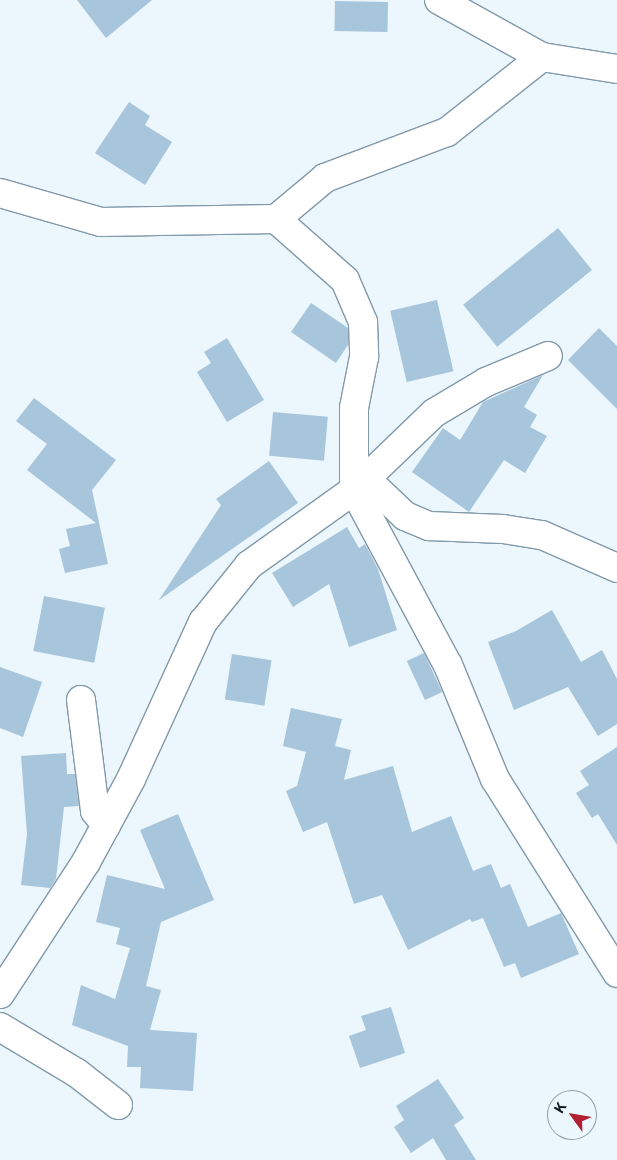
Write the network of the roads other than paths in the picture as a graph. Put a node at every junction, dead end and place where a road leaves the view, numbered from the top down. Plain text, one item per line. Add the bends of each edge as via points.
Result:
1 (439, 0) edge
2 (542, 57) junction
3 (617, 69) edge
4 (0, 193) edge
5 (276, 218) junction
6 (548, 356) dead end
7 (360, 484) junction
8 (617, 568) edge
9 (81, 700) dead end
10 (106, 824) junction
11 (617, 973) edge
12 (0, 994) edge
13 (0, 1027) edge
14 (118, 1105) dead end

1 - 2 street
2 - 3 street
2 - 5 street via 448,132 325,178
4 - 5 street via 100,222
5 - 7 street via 345,280 363,322 364,357 354,408
6 - 7 street via 486,382 434,413
7 - 8 street via 405,516 429,526 503,529 542,535
7 - 10 street via 249,565 203,622
7 - 11 street via 448,665 495,779
9 - 10 street via 95,811
10 - 12 street via 86,862
13 - 14 street via 77,1073

